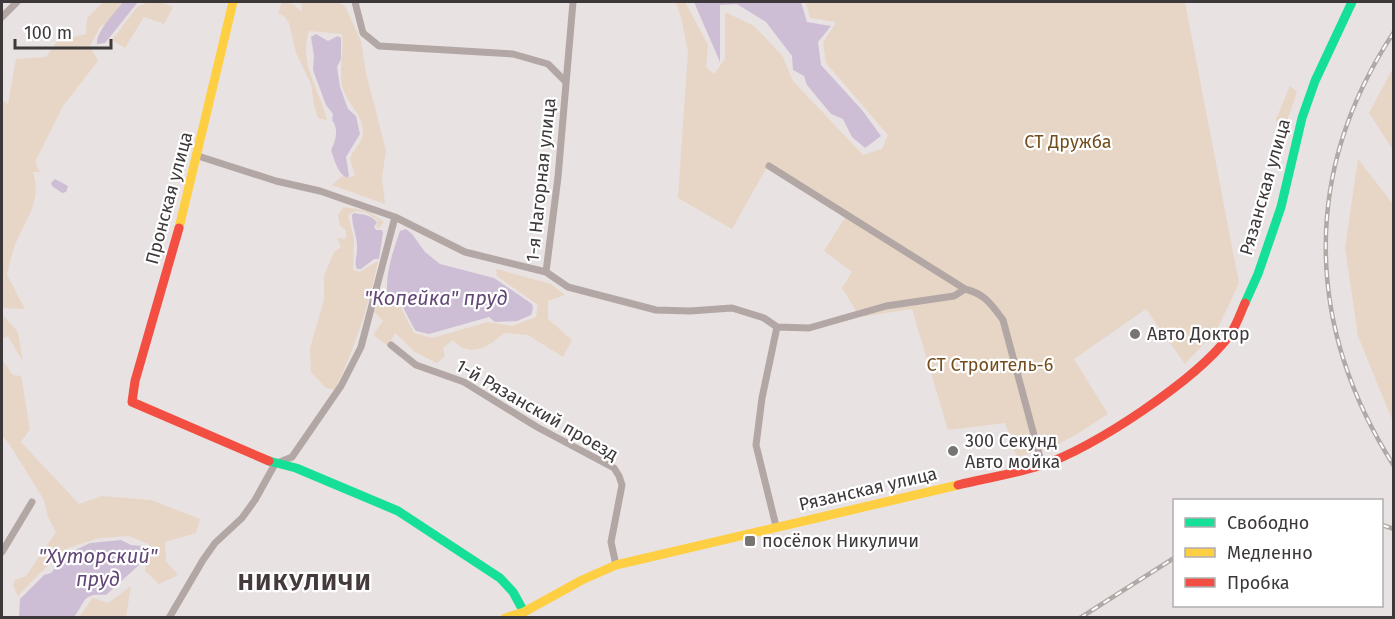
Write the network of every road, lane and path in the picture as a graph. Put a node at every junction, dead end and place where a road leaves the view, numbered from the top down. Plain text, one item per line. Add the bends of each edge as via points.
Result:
1 (16, 2) edge
2 (232, 2) edge
3 (355, 2) edge
4 (573, 2) edge
5 (1352, 2) edge
6 (2, 17) edge
7 (566, 82) junction
8 (198, 156) junction
9 (769, 166) dead end
10 (395, 218) junction
11 (546, 272) junction
12 (965, 289) junction
13 (777, 327) junction
14 (391, 345) dead end
15 (275, 464) junction
16 (1042, 465) junction
17 (32, 501) dead end
18 (776, 526) junction
19 (2, 552) edge
20 (616, 565) junction
21 (524, 612) junction
22 (169, 618) edge
23 (505, 618) edge

1 - 6 street
2 - 8 street, Пронская улица
3 - 7 street via 363,33 379,46 513,54 548,64
4 - 7 street, 1-я Нагорная улица
5 - 16 street, Рязанская улица via 1315,81 1281,207 1258,274 1230,335 1175,386 1138,412 1075,452
7 - 11 street, 1-я Нагорная улица
8 - 10 street, 1-я Нагорная улица via 320,191
8 - 15 street, Пронская улица via 132,402
9 - 12 street
10 - 11 street, 1-я Нагорная улица via 465,252
10 - 15 street via 361,347 341,386 292,457
11 - 13 street via 568,286 656,310 732,308 764,318
12 - 13 street via 954,296 886,306 809,328
12 - 16 street via 979,292 1003,320
13 - 18 street via 756,445
14 - 20 street, 1-й Рязанский проезд via 416,365 464,382 614,468 622,485 611,542
15 - 21 street via 296,468 398,512 500,578
15 - 22 street via 242,518 203,560
16 - 18 street, Рязанская улица
17 - 19 street
18 - 20 street, Рязанская улица
20 - 21 street, Рязанская улица
21 - 23 street, Рязанская улица

